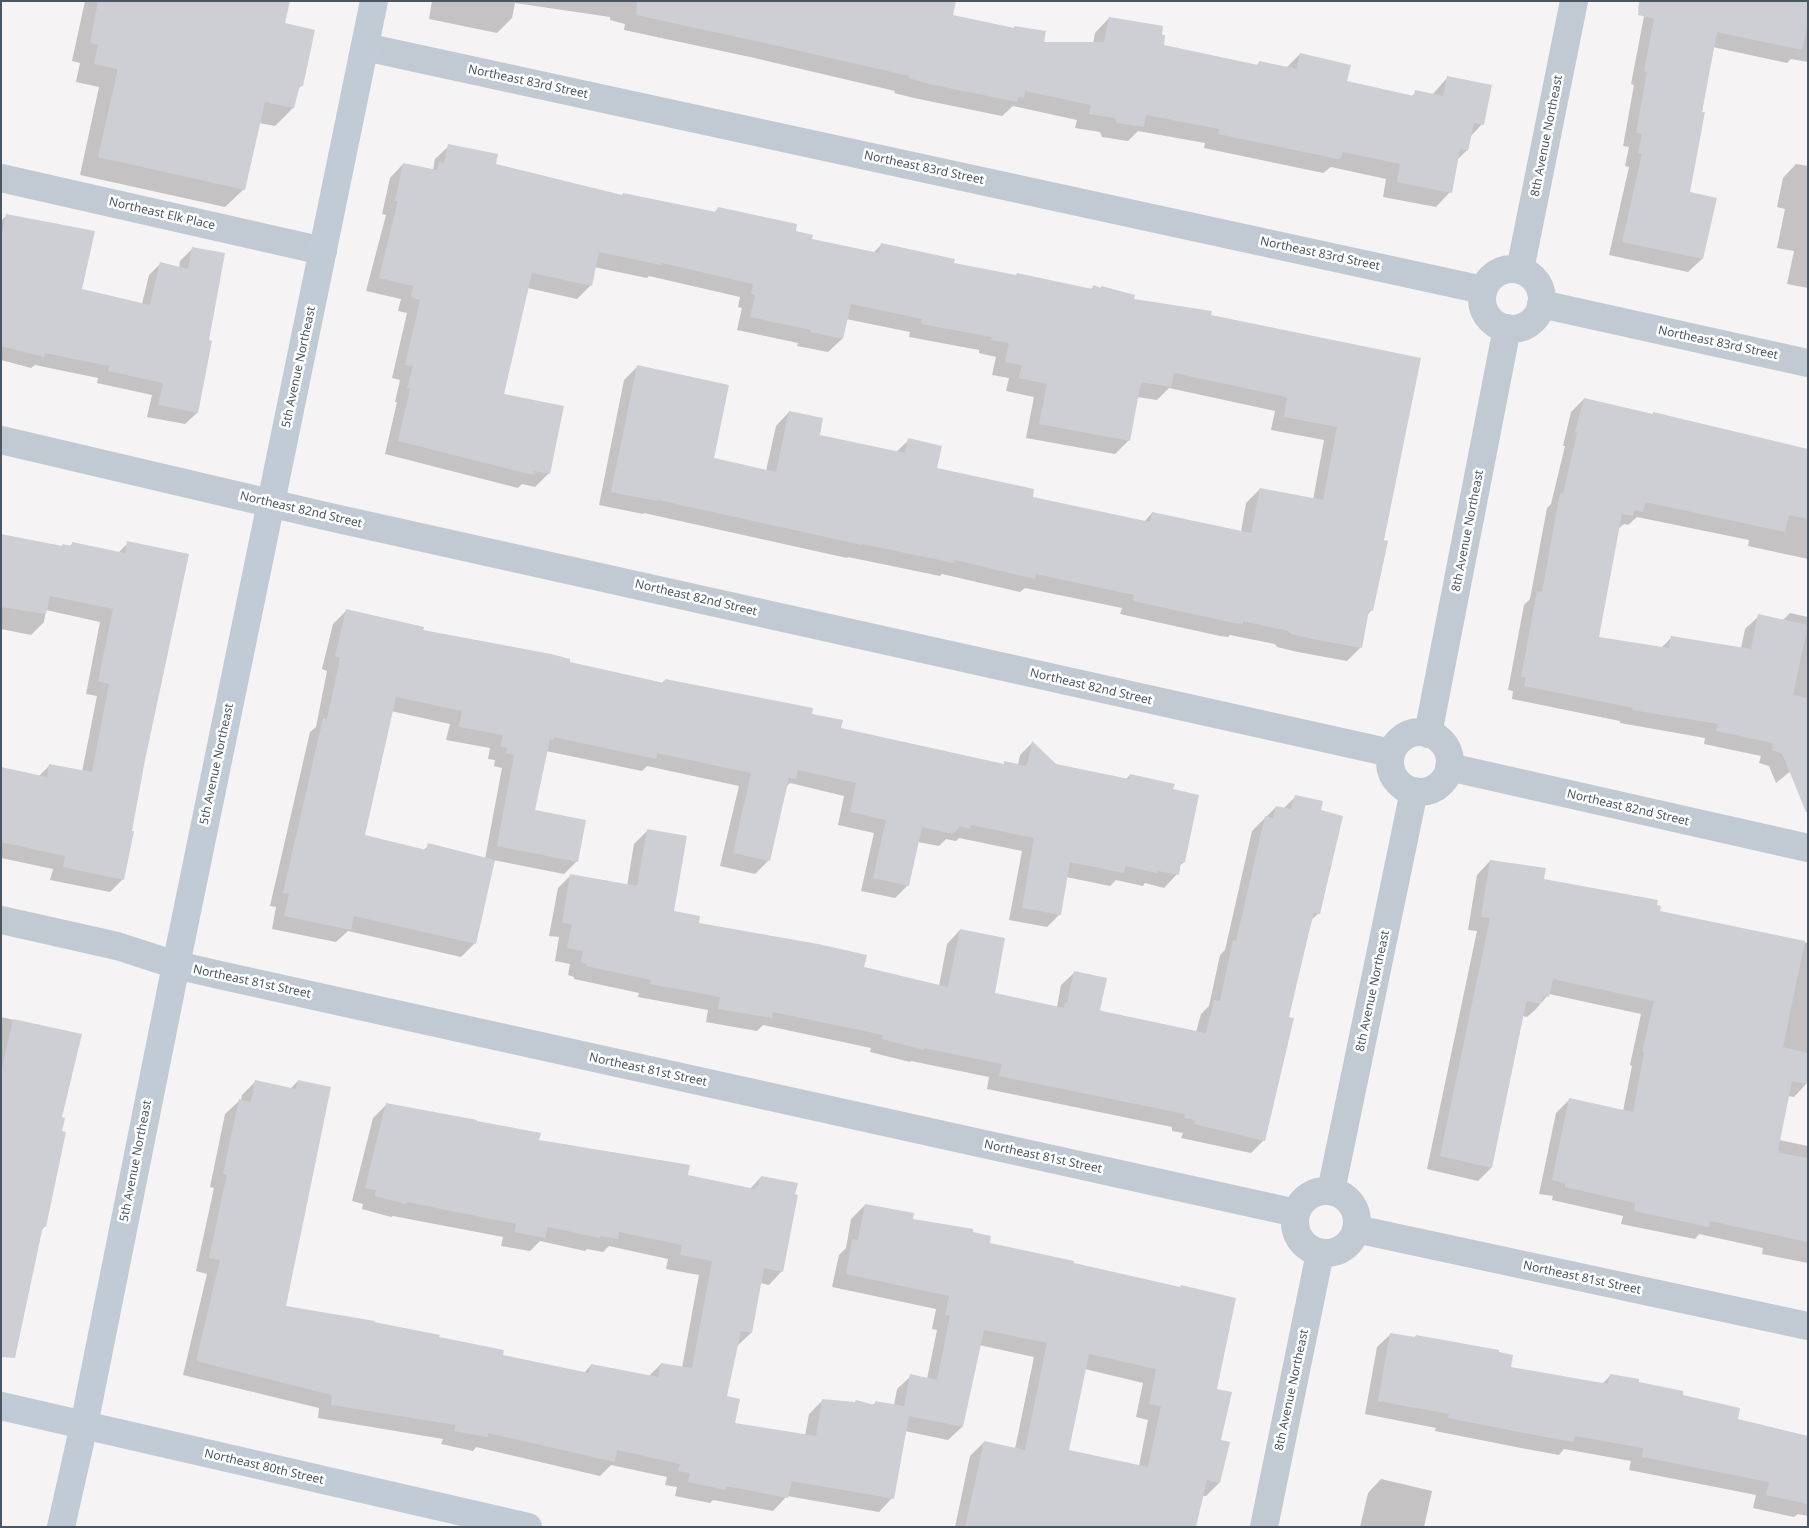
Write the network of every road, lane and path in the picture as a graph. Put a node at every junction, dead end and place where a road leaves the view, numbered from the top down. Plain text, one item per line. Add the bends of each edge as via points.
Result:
1 (374, 1) edge
2 (1574, 1) edge
3 (365, 47) junction
4 (1, 178) edge
5 (323, 251) junction
6 (1520, 270) junction
7 (1483, 290) junction
8 (1541, 304) junction
9 (1507, 328) junction
10 (1808, 363) edge
11 (1, 440) edge
12 (271, 502) junction
13 (1428, 734) junction
14 (1391, 753) junction
15 (1449, 768) junction
16 (1414, 791) junction
17 (1808, 848) edge
18 (1, 920) edge
19 (176, 965) junction
20 (1331, 1192) junction
21 (1296, 1213) junction
22 (1356, 1229) junction
23 (1320, 1253) junction
24 (1808, 1326) edge
25 (1, 1406) edge
26 (84, 1425) junction
27 (61, 1527) edge
28 (528, 1527) edge
29 (1264, 1527) edge

1 - 3 main road, 5th Avenue Northeast
2 - 6 street, 8th Avenue Northeast
3 - 5 main road, 5th Avenue Northeast
3 - 7 street, Northeast 83rd Street
4 - 5 street, Northeast Elk Place
5 - 12 main road, 5th Avenue Northeast
6 - 7 street via 1501,271 1492,276
6 - 8 street via 1536,281
7 - 9 street via 1485,313 1500,327
8 - 9 street via 1529,324
8 - 10 street, Northeast 83rd Street
9 - 13 street, 8th Avenue Northeast
11 - 12 street, Northeast 82nd Street
12 - 14 street, Northeast 82nd Street
12 - 19 main road, 5th Avenue Northeast
13 - 14 street via 1415,732 1405,736
13 - 15 street via 1448,751
14 - 16 street via 1390,768 1394,777
15 - 16 street via 1443,781 1435,787
15 - 17 street, Northeast 82nd Street
16 - 20 street, 8th Avenue Northeast
18 - 19 street, Northeast 81st Street via 117,946
19 - 21 street, Northeast 81st Street
19 - 26 main road, 5th Avenue Northeast
20 - 21 street via 1320,1191 1310,1195 1302,1201
20 - 22 street via 1350,1202 1356,1211
21 - 23 street via 1295,1229 1299,1239 1305,1247
22 - 23 street via 1351,1242 1342,1249 1334,1253
22 - 24 street, Northeast 81st Street
23 - 29 street, 8th Avenue Northeast
25 - 26 main road, Northeast 80th Street
26 - 27 main road, 5th Avenue Northeast
26 - 28 main road, Northeast 80th Street

